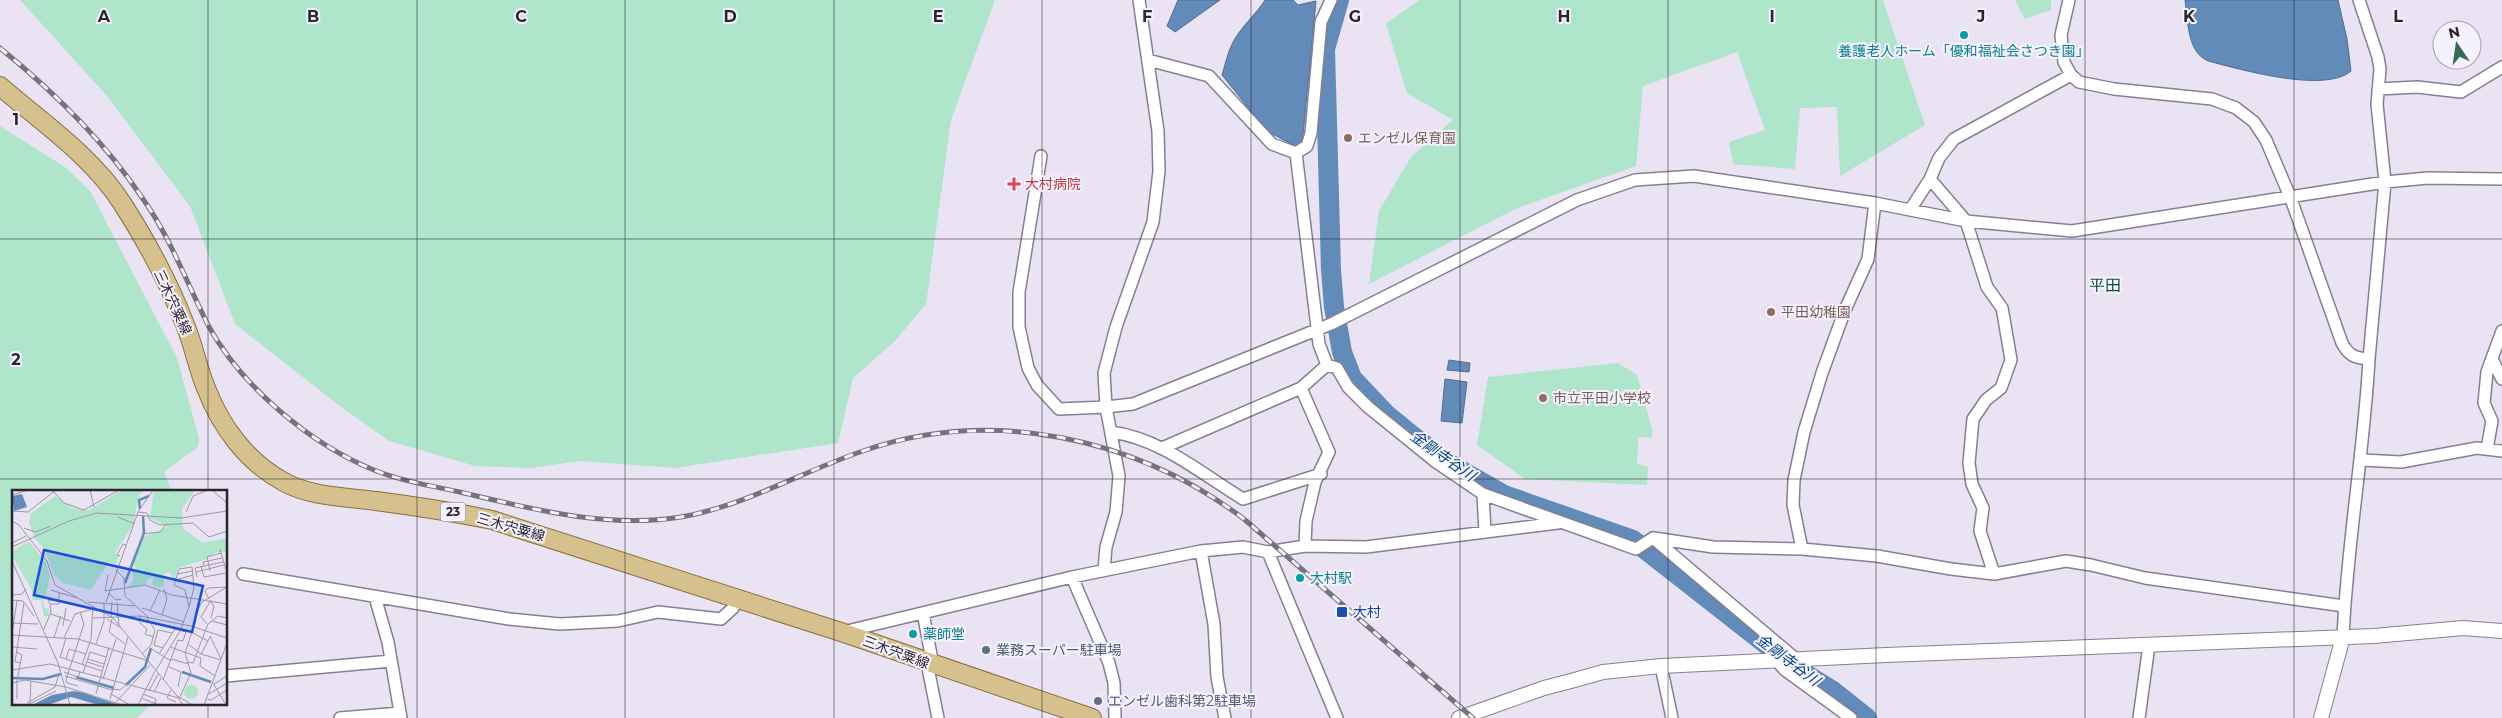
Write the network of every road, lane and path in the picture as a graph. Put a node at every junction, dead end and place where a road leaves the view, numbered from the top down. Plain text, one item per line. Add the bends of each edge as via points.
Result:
1 (1139, 0) edge
2 (1331, 0) edge
3 (2069, 0) edge
4 (2359, 0) edge
5 (1148, 60) junction
6 (2502, 67) edge
7 (2070, 75) junction
8 (0, 86) edge
9 (2378, 89) junction
10 (1296, 153) junction
11 (1041, 156) dead end
12 (1930, 179) junction
13 (2502, 179) edge
14 (2385, 182) junction
15 (2291, 199) junction
16 (1875, 203) junction
17 (1910, 210) junction
18 (1966, 220) junction
19 (1319, 329) junction
20 (2502, 331) edge
21 (2369, 359) junction
22 (2492, 359) junction
23 (1328, 366) junction
24 (2502, 379) edge
25 (1300, 388) junction
26 (1106, 408) junction
27 (1111, 432) junction
28 (1162, 448) junction
29 (2487, 449) junction
30 (2502, 451) edge
31 (2362, 460) junction
32 (1321, 474) junction
33 (1483, 494) junction
34 (1560, 523) junction
35 (1485, 532) junction
36 (1652, 538) junction
37 (1305, 546) junction
38 (1802, 549) junction
39 (1201, 550) junction
40 (1268, 552) junction
41 (1104, 570) junction
42 (243, 574) dead end
43 (1994, 574) junction
44 (1072, 577) junction
45 (376, 596) junction
46 (736, 600) junction
47 (2344, 606) junction
48 (923, 613) junction
49 (2502, 631) edge
50 (841, 632) junction
51 (2343, 637) junction
52 (2149, 645) junction
53 (1797, 660) junction
54 (391, 661) junction
55 (1777, 661) junction
56 (930, 664) junction
57 (1661, 666) junction
58 (228, 676) edge
59 (401, 716) edge
60 (340, 718) edge
61 (938, 718) edge
62 (1092, 718) edge
63 (1115, 718) edge
64 (1225, 718) edge
65 (1337, 718) edge
66 (1459, 718) edge
67 (1672, 718) edge
68 (1851, 718) edge
69 (2139, 718) edge
70 (2321, 718) edge

1 - 5 street
2 - 10 street via 1321,22 1310,133 1307,146
3 - 7 street via 2061,35 2064,62
4 - 9 street via 2378,57
5 - 10 street via 1209,76 1272,144
5 - 26 street via 1158,131 1159,171 1153,222 1116,327 1104,373
6 - 9 street via 2461,92 2417,87
7 - 12 street via 1954,139 1939,158
7 - 15 street via 2079,82 2114,89 2212,99 2236,108 2254,122 2266,140
8 - 46 main road, 三木宍粟線 / 23 via 86,161 121,201 174,298 218,416 237,444 260,466 285,483 318,493 492,520
9 - 14 street
10 - 19 street
11 - 26 street via 1019,292 1019,327 1028,368 1037,386 1059,409
12 - 17 street
12 - 18 street
13 - 14 street via 2428,178
14 - 15 street
14 - 21 street
15 - 18 street via 2072,231
15 - 21 street via 2342,343 2355,358
16 - 17 street
16 - 19 street via 1694,176 1635,180 1577,200
16 - 38 street via 1868,259 1845,310 1804,432 1794,480 1793,506
17 - 18 street
18 - 43 street via 1986,287 2002,308 2011,360 2001,388 1986,400 1973,419 1969,463 1972,484 1983,508 1980,531
19 - 23 street via 1319,344
19 - 26 street via 1133,404
20 - 22 street
21 - 31 street
22 - 24 street
22 - 29 street via 2487,372 2484,403 2492,421
23 - 25 street
23 - 33 street via 1337,368 1348,387 1397,431
25 - 28 street
25 - 32 street via 1329,452
26 - 27 street
27 - 28 street via 1126,434
27 - 41 street via 1119,476 1116,512 1106,547
28 - 32 street via 1243,500
29 - 30 street
29 - 31 street via 2401,462
31 - 47 street
32 - 37 street via 1315,482 1306,521
33 - 34 street
33 - 35 street
34 - 35 street
34 - 36 street via 1636,549
35 - 37 street via 1366,547
36 - 38 street via 1713,547
36 - 53 street
37 - 40 street
38 - 43 street via 1877,556
39 - 40 street via 1243,547
39 - 41 street
39 - 64 street
40 - 65 street
41 - 44 street
42 - 45 street
43 - 47 street via 2066,561 2145,578
44 - 48 street
44 - 63 street via 1109,663 1114,683
45 - 46 street via 509,619 560,624 618,621 658,612 721,619 733,608
45 - 54 street
46 - 50 main road, 三木宍粟線 / 23
47 - 51 street
48 - 50 street
48 - 56 street
49 - 51 street via 2463,628
50 - 56 main road, 三木宍粟線 / 23
51 - 52 street
51 - 70 street
52 - 53 street
52 - 69 street
53 - 55 street
54 - 58 street
54 - 59 street
55 - 57 street
55 - 68 street
56 - 61 street
56 - 62 main road, 三木宍粟線 / 23
57 - 66 street via 1603,672 1544,688
57 - 67 street
59 - 60 street

